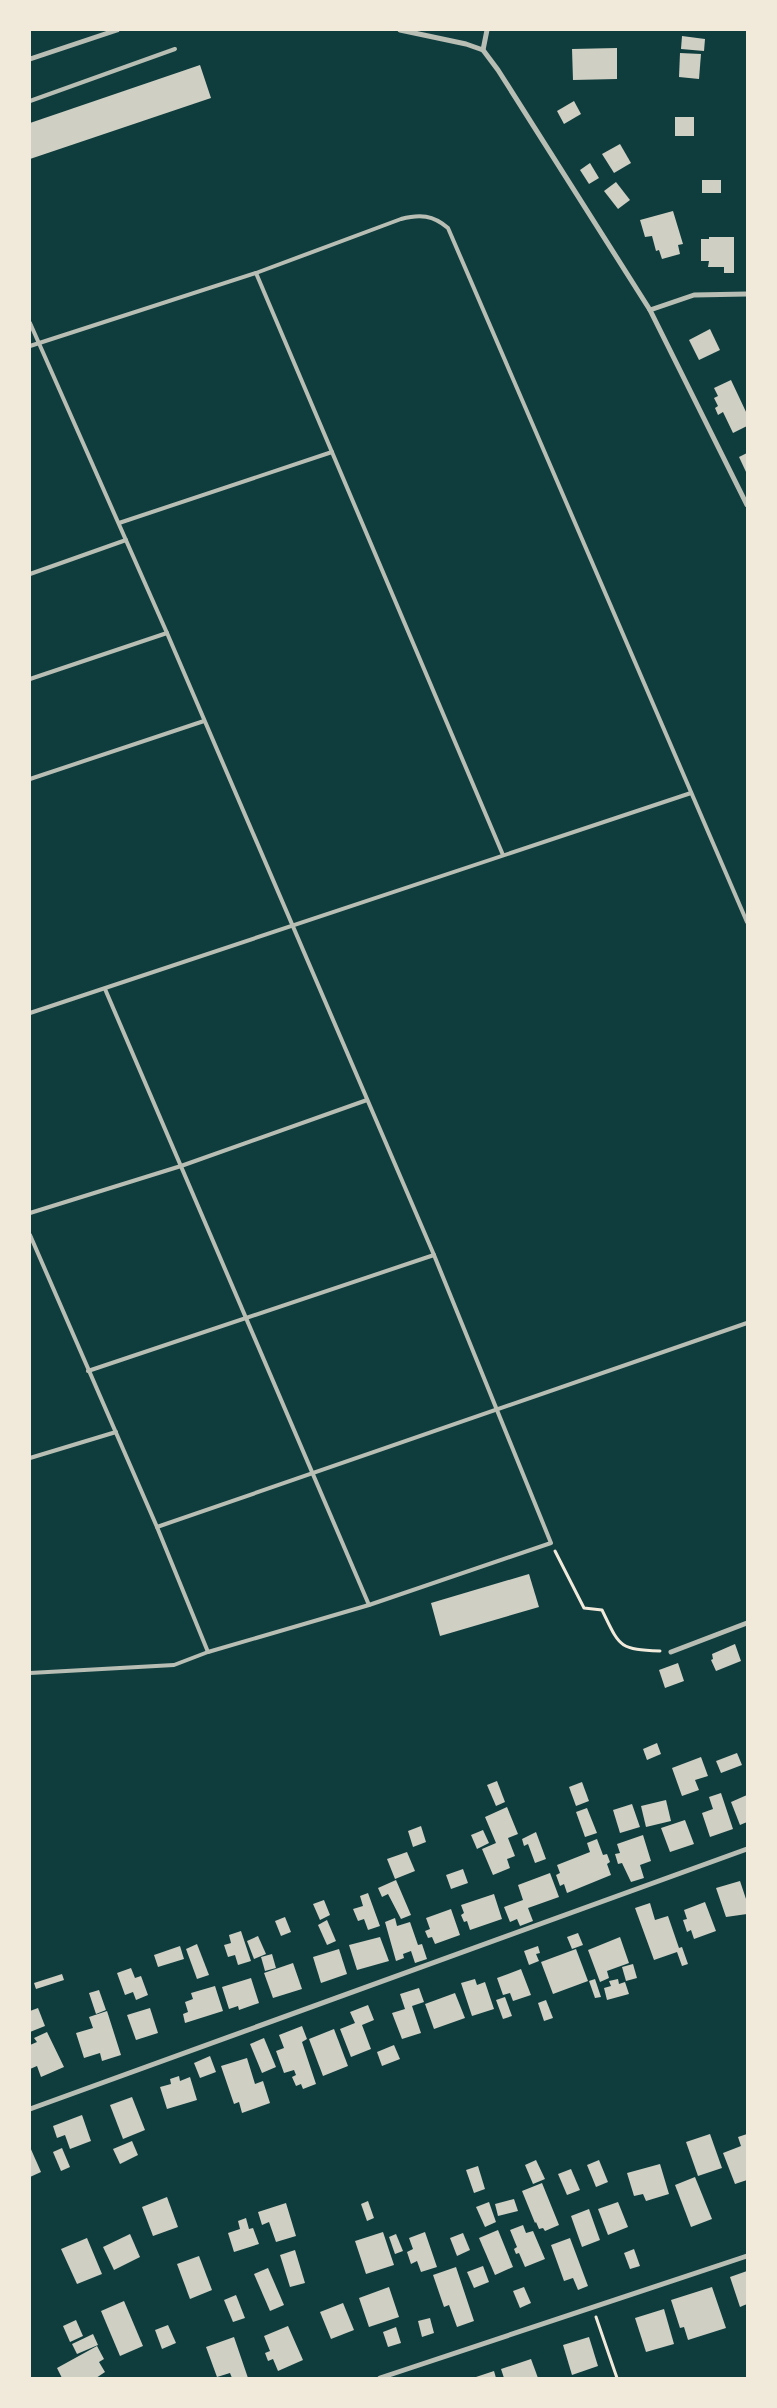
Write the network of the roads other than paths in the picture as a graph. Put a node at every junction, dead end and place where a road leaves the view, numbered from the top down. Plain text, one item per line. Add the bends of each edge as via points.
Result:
1 (117, 30) edge
2 (400, 30) edge
3 (488, 30) edge
4 (176, 49) dead end
5 (483, 50) junction
6 (30, 59) edge
7 (30, 101) edge
8 (256, 273) junction
9 (747, 294) edge
10 (650, 310) junction
11 (30, 323) edge
12 (39, 343) junction
13 (30, 346) edge
14 (332, 452) junction
15 (747, 505) edge
16 (118, 523) junction
17 (126, 540) junction
18 (30, 574) edge
19 (167, 633) junction
20 (30, 679) edge
21 (204, 721) junction
22 (30, 779) edge
23 (690, 792) junction
24 (503, 855) junction
25 (747, 922) edge
26 (292, 926) junction
27 (104, 989) junction
28 (30, 1013) edge
29 (367, 1100) junction
30 (181, 1166) junction
31 (30, 1213) edge
32 (30, 1235) edge
33 (434, 1255) junction
34 (246, 1318) junction
35 (747, 1323) edge
36 (88, 1371) junction
37 (497, 1411) junction
38 (116, 1432) junction
39 (30, 1458) edge
40 (313, 1475) junction
41 (157, 1527) junction
42 (369, 1605) junction
43 (747, 1623) edge
44 (208, 1652) junction
45 (671, 1652) road end
46 (30, 1673) edge
47 (747, 1849) edge
48 (30, 2109) edge
49 (747, 2256) edge
50 (380, 2378) edge

1 - 6 street
2 - 5 street
3 - 5 street
4 - 7 lane
5 - 10 street
8 - 12 lane
8 - 14 lane
8 - 23 lane via 414,216 437,219 448,228
9 - 10 street via 694,295
10 - 15 street
11 - 12 lane
12 - 13 lane
12 - 16 lane
14 - 16 lane
14 - 24 lane
16 - 17 lane
17 - 18 lane
17 - 19 lane
19 - 20 lane
19 - 21 lane
21 - 22 lane
21 - 26 lane
23 - 24 lane
23 - 25 lane
24 - 26 lane
26 - 27 lane
26 - 29 lane
27 - 28 lane
27 - 30 lane
29 - 30 lane
29 - 33 lane
30 - 31 lane
30 - 34 lane
32 - 36 lane
33 - 34 lane
33 - 37 lane
34 - 36 lane
34 - 40 lane
35 - 37 lane
36 - 38 lane
37 - 40 lane
37 - 42 lane via 551,1543
38 - 39 lane
38 - 41 lane
40 - 41 lane
40 - 42 lane
41 - 44 lane
42 - 44 lane
43 - 45 street
44 - 46 lane via 174,1664
47 - 48 street
49 - 50 street

